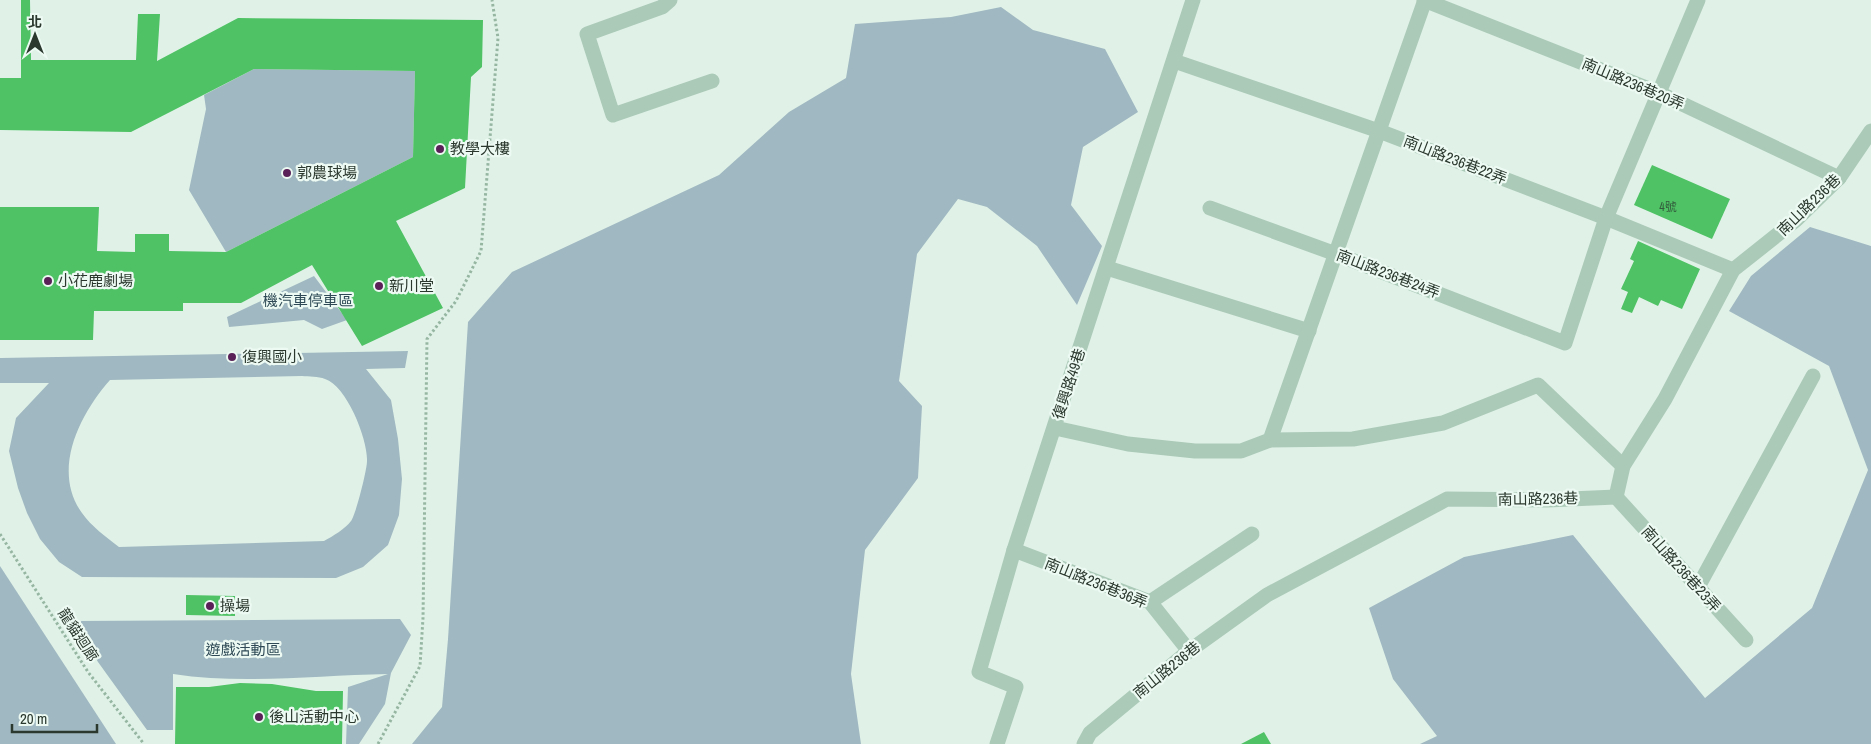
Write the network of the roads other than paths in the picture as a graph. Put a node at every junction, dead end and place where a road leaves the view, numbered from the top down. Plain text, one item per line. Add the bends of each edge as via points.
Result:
1 (670, 0) edge
2 (1193, 0) edge
3 (1425, 0) edge
4 (1698, 0) edge
5 (1174, 61) junction
6 (712, 81) dead end
7 (1659, 94) junction
8 (1379, 131) junction
9 (1871, 131) edge
10 (1839, 178) junction
11 (1210, 208) dead end
12 (1606, 218) junction
13 (1336, 254) junction
14 (1107, 268) junction
15 (1733, 270) junction
16 (1309, 331) junction
17 (1813, 376) dead end
18 (1055, 428) junction
19 (1270, 440) junction
20 (1623, 466) junction
21 (1616, 497) junction
22 (1252, 534) dead end
23 (1014, 550) junction
24 (1698, 587) junction
25 (1150, 602) junction
26 (1746, 640) dead end
27 (1189, 650) junction
28 (997, 744) edge
29 (1084, 744) edge

1 - 6 lane via 662,7 588,34 613,116
2 - 5 lane, 復興路49巷
3 - 7 lane, 南山路236巷20弄
3 - 8 lane
4 - 7 lane
5 - 8 lane, 南山路236巷22弄
5 - 14 lane, 復興路49巷
7 - 10 lane, 南山路236巷20弄
7 - 12 lane
8 - 12 lane, 南山路236巷22弄
8 - 13 lane
9 - 10 lane, 南山路236巷
10 - 15 lane, 南山路236巷 via 1796,220
11 - 13 lane, 南山路236巷24弄
12 - 13 lane, 南山路236巷24弄 via 1565,343
12 - 15 lane, 南山路236巷22弄
13 - 16 lane
14 - 16 lane
14 - 18 lane, 復興路49巷
15 - 20 lane, 南山路236巷 via 1665,399
16 - 19 lane
17 - 24 lane
18 - 19 lane via 1128,444 1195,451 1240,451
18 - 23 lane, 復興路49巷
19 - 20 lane via 1353,439 1442,423 1538,385
20 - 21 lane, 南山路236巷
21 - 24 lane, 南山路236巷23弄
21 - 27 lane, 南山路236巷 via 1447,500 1267,595
22 - 25 lane
23 - 25 lane, 南山路236巷36弄
23 - 28 lane, 復興路49巷 via 979,672 1016,687
24 - 26 lane, 南山路236巷23弄
25 - 27 lane, 南山路236巷36弄
27 - 29 lane, 南山路236巷 via 1090,733

